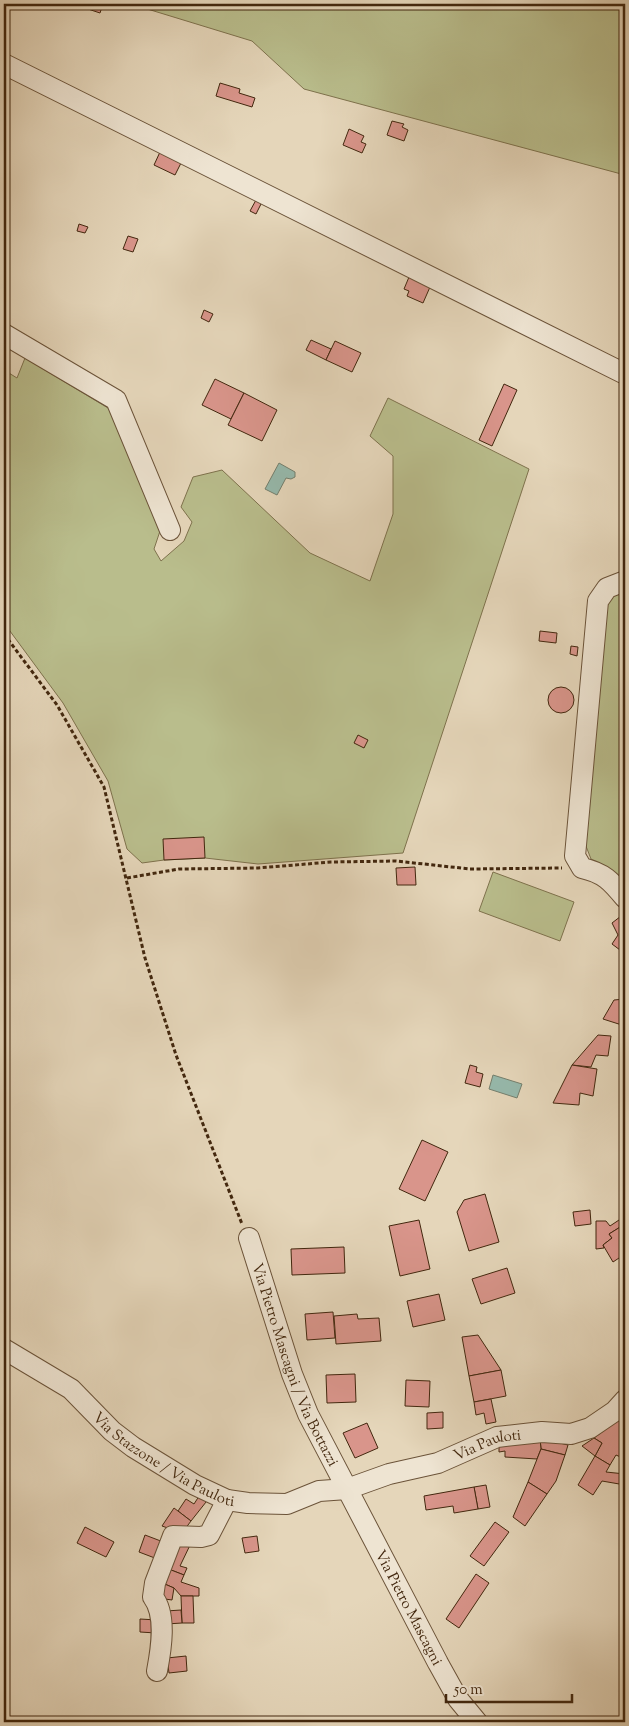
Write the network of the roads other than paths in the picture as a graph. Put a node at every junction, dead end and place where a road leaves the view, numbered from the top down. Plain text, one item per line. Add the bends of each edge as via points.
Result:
1 (4, 64) edge
2 (4, 334) edge
3 (625, 374) edge
4 (170, 530) dead end
5 (625, 581) edge
6 (625, 898) edge
7 (248, 1238) road end
8 (4, 1349) edge
9 (625, 1400) edge
10 (346, 1489) junction
11 (227, 1500) junction
12 (157, 1671) dead end
13 (477, 1722) edge

1 - 3 street
2 - 4 street via 116,400
5 - 6 street via 607,588 598,601 575,856 582,868 608,879
7 - 10 street, Via Pietro Mascagni / Via Bottazzi via 292,1374 308,1414
8 - 11 street, Via Stazzone / Via Pauloti via 70,1389 133,1447 195,1485
9 - 10 street, Via Pauloti via 590,1428 571,1434 542,1432 497,1437 438,1463 389,1474
10 - 11 street, Via Stazzone / Via Pauloti via 319,1492 287,1504 248,1504
10 - 13 street, Via Pietro Mascagni via 458,1699
11 - 12 street via 209,1535 173,1536 153,1597 159,1604 161,1617 162,1647

